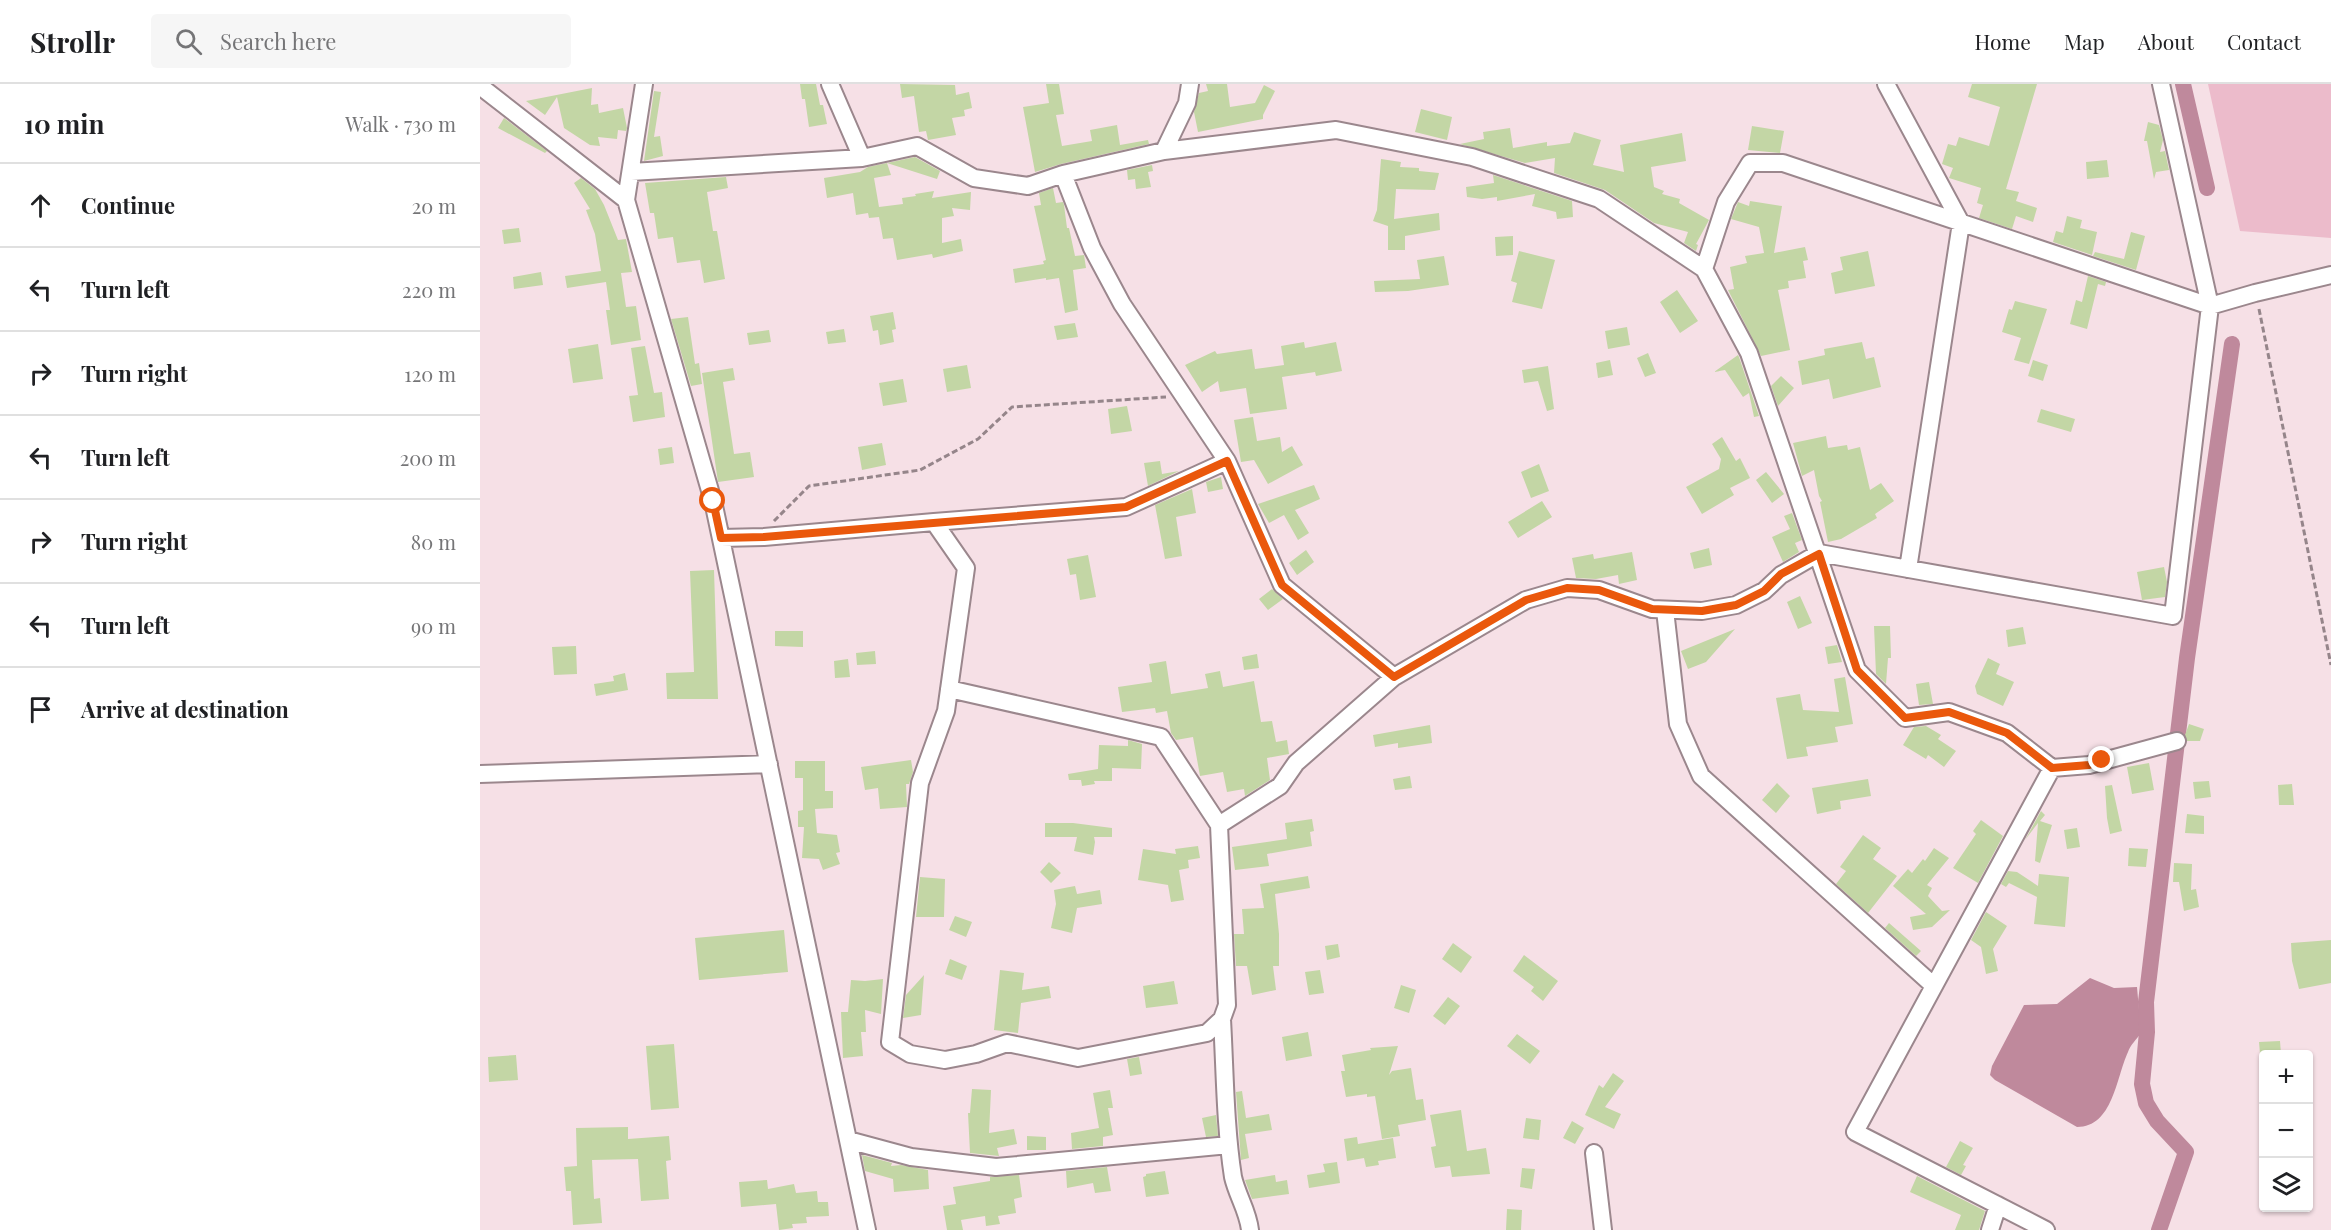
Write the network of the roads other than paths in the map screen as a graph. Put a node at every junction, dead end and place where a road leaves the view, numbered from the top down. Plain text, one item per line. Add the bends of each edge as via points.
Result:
1 (644, 84) edge
2 (830, 84) edge
3 (1190, 84) edge
4 (1886, 84) edge
5 (2161, 84) edge
6 (480, 86) edge
7 (1164, 151) junction
8 (862, 158) junction
9 (631, 172) junction
10 (1063, 174) junction
11 (626, 200) junction
12 (1961, 223) junction
13 (1704, 269) junction
14 (2331, 275) edge
15 (2210, 306) junction
16 (1227, 461) junction
17 (934, 522) junction
18 (721, 538) junction
19 (1819, 554) junction
20 (1908, 569) junction
21 (1665, 610) junction
22 (1394, 677) junction
23 (949, 689) junction
24 (2177, 741) dead end
25 (768, 764) junction
26 (2052, 768) junction
27 (480, 774) edge
28 (1219, 825) junction
29 (1934, 986) junction
30 (1222, 1019) junction
31 (848, 1140) junction
32 (1229, 1145) junction
33 (1594, 1153) dead end
34 (1998, 1205) junction
35 (867, 1230) edge
36 (1250, 1230) edge
37 (1603, 1230) edge
38 (1990, 1230) edge
39 (2046, 1230) edge

1 - 9 street
2 - 8 street
3 - 7 street via 1187,104
4 - 12 street
5 - 15 street
6 - 11 street
7 - 10 street
7 - 13 street via 1336,130 1472,157 1599,199
8 - 9 street
8 - 10 street via 917,146 974,178 1028,186
9 - 11 street
10 - 16 street via 1092,248 1122,304
11 - 18 street
12 - 13 street via 1783,163 1750,163 1726,202
12 - 15 street
12 - 20 street
13 - 19 street via 1749,353
14 - 15 street
15 - 20 street via 2173,616
16 - 17 street via 1126,507
16 - 22 street via 1282,585
17 - 18 street
17 - 23 street via 966,568
18 - 25 street
19 - 20 street
19 - 21 street via 1736,605 1702,611
19 - 26 street via 1857,670 1905,718 1949,712 2007,733
21 - 22 street via 1599,590 1567,588 1526,600
21 - 29 street via 1678,724 1701,776
22 - 28 street via 1296,764 1280,786
23 - 28 street via 1161,737
23 - 30 street via 946,711 920,783 890,1042 910,1054 945,1060 1007,1043 1078,1058 1207,1033
24 - 26 street via 2089,765
25 - 27 street
25 - 31 street
26 - 29 street
28 - 30 street via 1227,1005
29 - 34 street via 1856,1132
30 - 32 street
31 - 32 street via 911,1157 996,1167
31 - 35 street
32 - 36 street via 1234,1181
33 - 37 street
34 - 38 street
34 - 39 street

